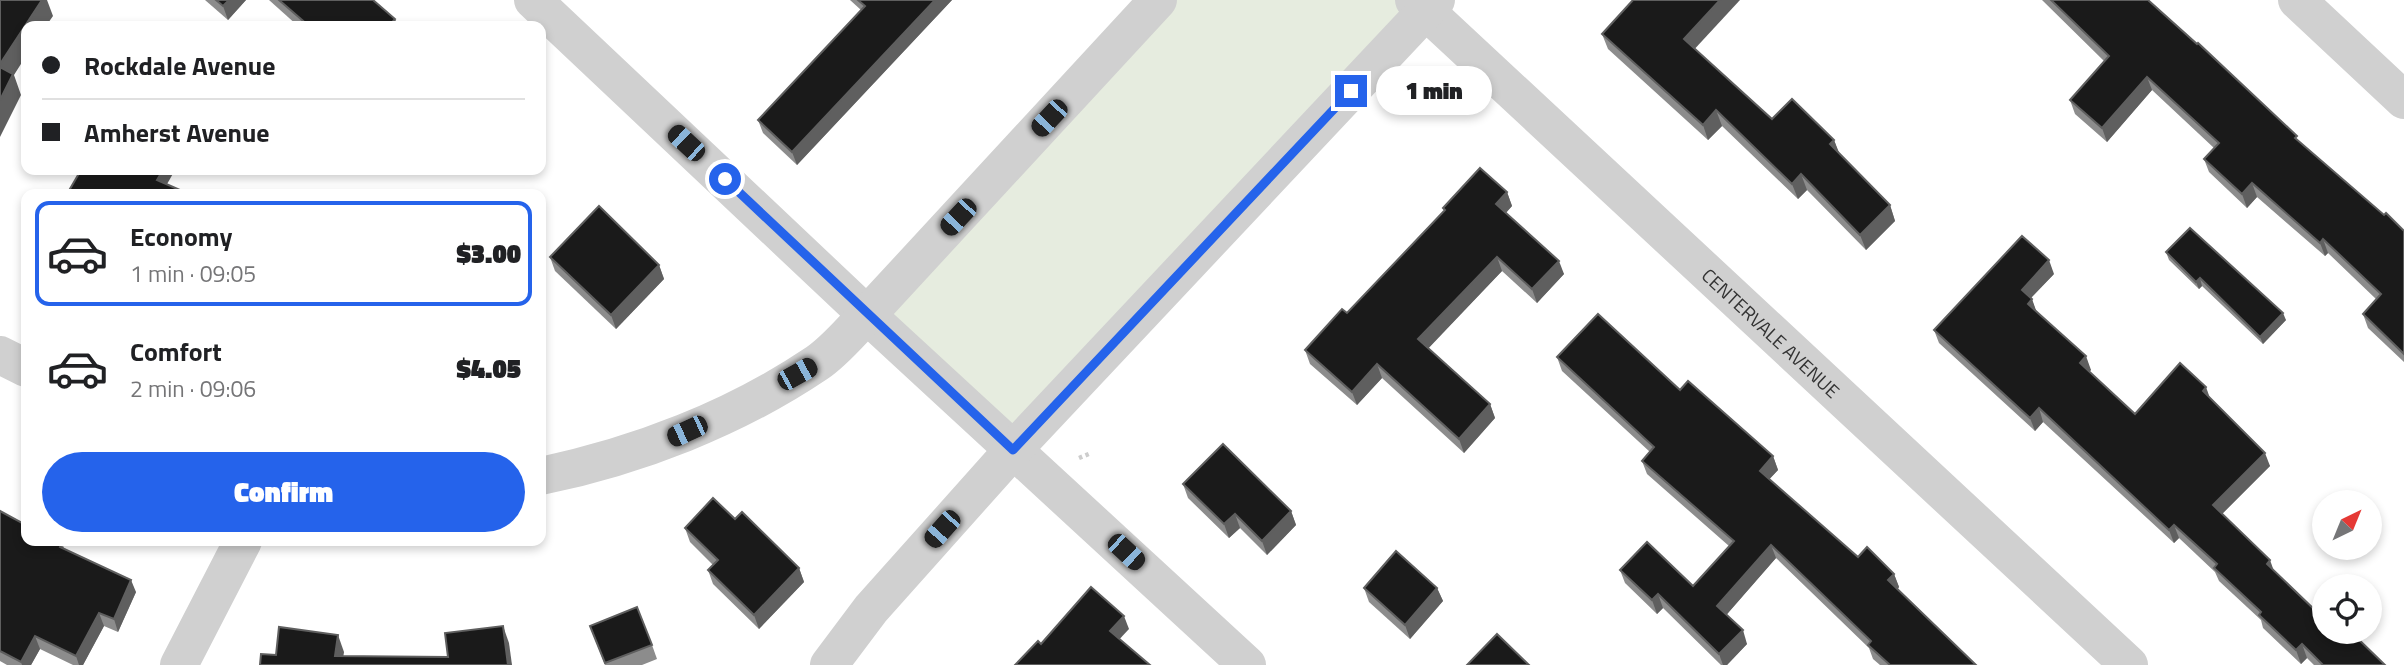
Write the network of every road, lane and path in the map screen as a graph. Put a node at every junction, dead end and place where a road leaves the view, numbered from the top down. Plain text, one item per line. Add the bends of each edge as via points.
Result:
1 (533, 0) edge
2 (1158, 0) edge
3 (2297, 0) edge
4 (1425, 4) edge
5 (2404, 100) edge
6 (867, 315) junction
7 (0, 355) edge
8 (21, 366) edge
9 (1013, 450) junction
10 (546, 475) edge
11 (240, 546) edge
12 (179, 665) edge
13 (829, 665) edge
14 (1247, 665) edge
15 (2129, 665) edge

1 - 6 street
2 - 6 street
3 - 5 street
4 - 9 street
4 - 15 street, CENTERVALE AVENUE
6 - 9 street
6 - 10 street via 818,362 736,408 663,442
7 - 8 street
9 - 13 street via 871,609
9 - 14 street
11 - 12 street

